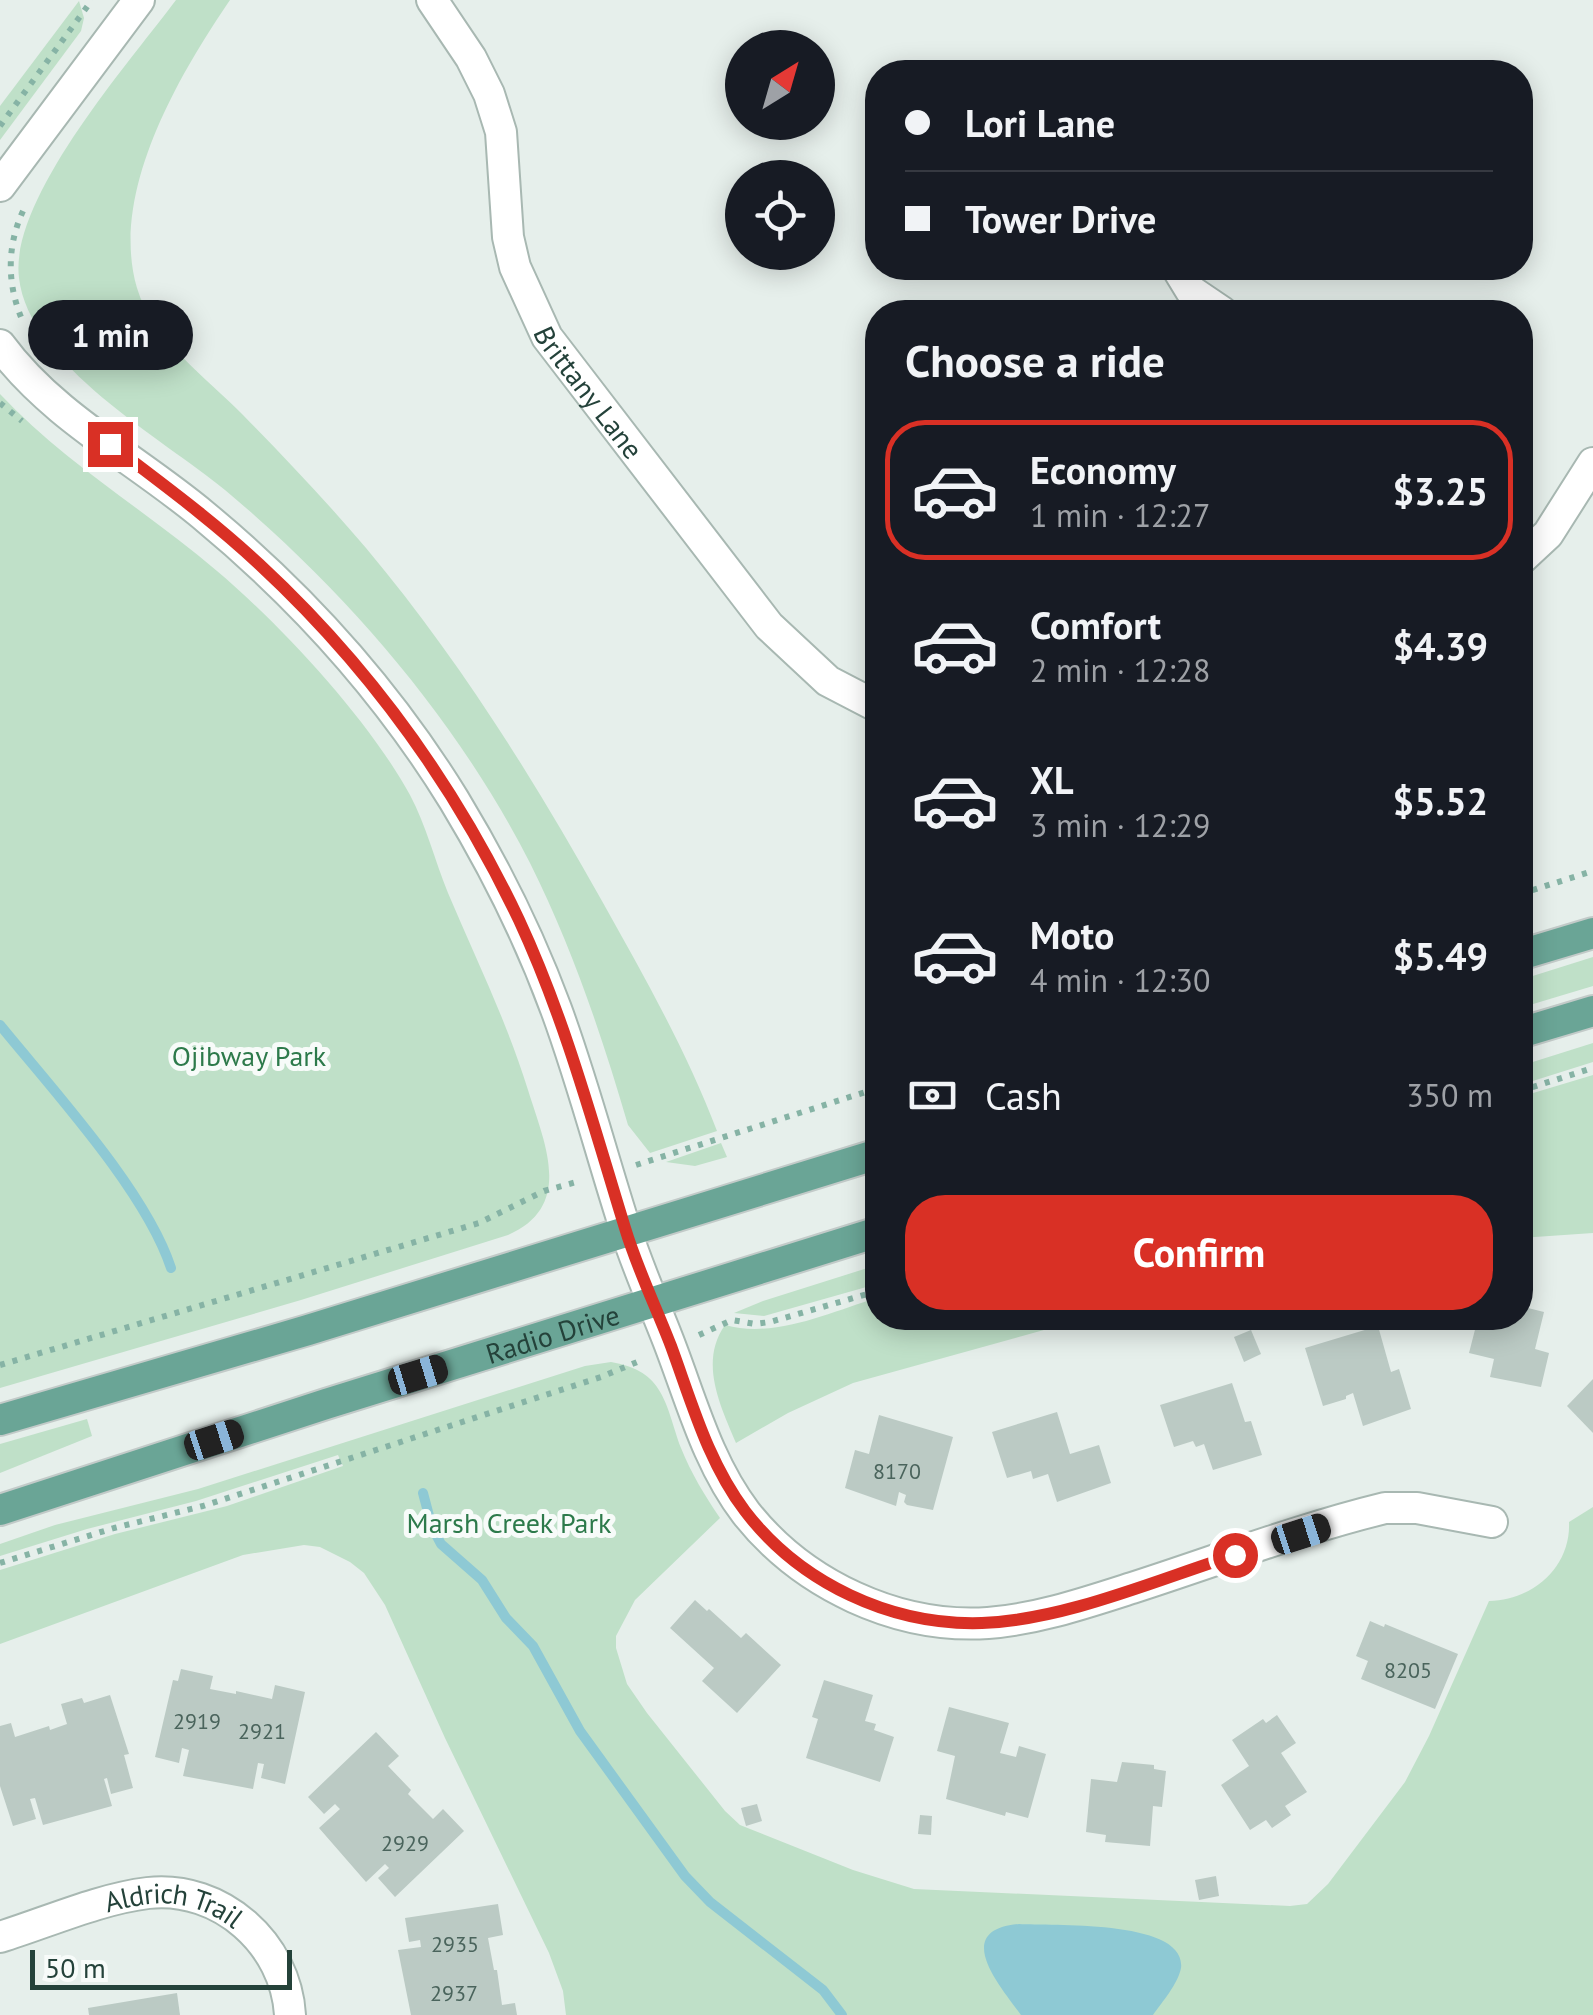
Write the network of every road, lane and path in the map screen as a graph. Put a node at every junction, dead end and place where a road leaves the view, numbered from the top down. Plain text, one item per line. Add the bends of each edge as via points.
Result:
1 (92, 0) edge
2 (432, 0) edge
3 (134, 2) edge
4 (0, 126) edge
5 (0, 186) edge
6 (26, 204) dead end
7 (1184, 280) edge
8 (1204, 300) edge
9 (28, 331) dead end
10 (0, 346) edge
11 (1593, 463) edge
12 (1533, 548) edge
13 (865, 700) edge
14 (1593, 872) edge
15 (1533, 890) edge
16 (1593, 933) edge
17 (1533, 952) edge
18 (1593, 1010) edge
19 (1533, 1029) edge
20 (1593, 1068) edge
21 (1533, 1087) edge
22 (865, 1092) edge
23 (661, 1157) dead end
24 (865, 1158) edge
25 (544, 1191) dead end
26 (626, 1233) junction
27 (865, 1236) edge
28 (865, 1295) edge
29 (653, 1302) junction
30 (732, 1320) dead end
31 (0, 1365) edge
32 (625, 1368) dead end
33 (0, 1420) edge
34 (0, 1510) edge
35 (1492, 1522) dead end
36 (0, 1563) edge
37 (0, 1937) edge
38 (290, 2015) edge

1 - 4 path
2 - 13 street, Brittany Lane via 489,94 501,132 514,267 547,337 769,626 828,680
3 - 5 street
6 - 9 path via 10,260
7 - 8 street
10 - 26 street via 40,390 257,562 330,636 416,742 481,846 541,972
11 - 12 street
14 - 15 path
16 - 17 main road
18 - 19 main road
20 - 21 path
22 - 23 path
24 - 26 main road
25 - 31 path via 480,1222
26 - 29 street
26 - 33 main road
27 - 29 main road, Radio Drive
28 - 30 path via 770,1322
29 - 34 main road, Radio Drive
29 - 35 street via 705,1441 743,1509 814,1575 896,1612 950,1622 1030,1617 1385,1508
32 - 36 path via 204,1506
37 - 38 street, Aldrich Trail via 133,1896 193,1898 232,1914 263,1941 285,1982

